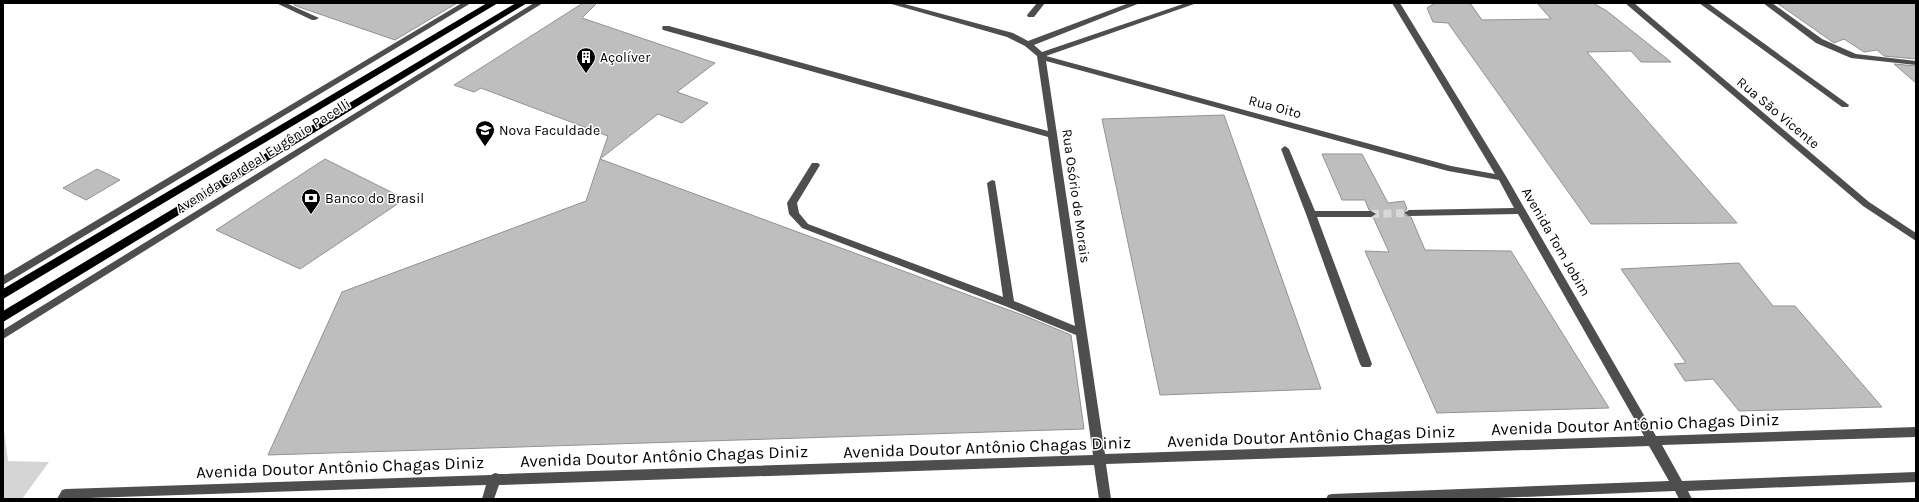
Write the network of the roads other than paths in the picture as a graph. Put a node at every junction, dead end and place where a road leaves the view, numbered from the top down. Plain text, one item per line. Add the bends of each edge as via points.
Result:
1 (280, 3) edge
2 (466, 3) edge
3 (493, 3) edge
4 (522, 3) edge
5 (539, 3) edge
6 (892, 3) edge
7 (1040, 3) edge
8 (1136, 3) edge
9 (1194, 3) edge
10 (1396, 3) edge
11 (1628, 3) edge
12 (1703, 3) edge
13 (1767, 3) edge
14 (1031, 15) dead end
15 (315, 18) dead end
16 (666, 28) dead end
17 (1028, 44) junction
18 (1041, 56) junction
19 (1916, 63) edge
20 (1845, 105) dead end
21 (1052, 135) junction
22 (1285, 150) dead end
23 (815, 165) dead end
24 (1502, 178) junction
25 (992, 183) dead end
26 (1522, 211) junction
27 (1409, 213) tunnel mouth
28 (1311, 214) junction
29 (1371, 214) tunnel mouth
30 (1916, 238) edge
31 (3, 281) edge
32 (3, 295) edge
33 (1010, 303) junction
34 (3, 317) edge
35 (1082, 333) junction
36 (3, 335) edge
37 (1366, 364) dead end
38 (1916, 432) edge
39 (1653, 441) junction
40 (1100, 460) junction
41 (1916, 477) edge
42 (496, 478) junction
43 (1678, 485) junction
44 (63, 499) edge
45 (488, 499) edge
46 (1105, 499) edge
47 (1332, 499) edge
48 (1686, 499) edge

1 - 15 street
2 - 31 street, Avenida Cardeal Eugênio Pacelli
3 - 32 highway, Avenida Cardeal Eugênio Pacelli
4 - 34 highway, Avenida Cardeal Eugênio Pacelli
5 - 36 street, Avenida Cardeal Eugênio Pacelli
6 - 17 street via 1010,35
7 - 14 street
8 - 17 street
9 - 18 street
10 - 24 street, Avenida Tom Jobim
11 - 30 street, Rua São Vicente via 1866,204
12 - 20 street
13 - 19 street via 1819,41 1854,56
16 - 21 street
17 - 18 street
18 - 21 street, Rua Osório de Morais
18 - 24 street, Rua Oito via 1451,169
21 - 35 street, Rua Osório de Morais
22 - 28 street
23 - 33 street via 792,203 794,214 805,226
24 - 26 street, Avenida Tom Jobim
25 - 33 street
26 - 27 street
26 - 39 street, Avenida Tom Jobim
28 - 29 street
28 - 37 street
33 - 35 street
35 - 40 street, Rua Osório de Morais
38 - 39 street, Avenida Doutor Antônio Chagas Diniz
39 - 40 street, Avenida Doutor Antônio Chagas Diniz
39 - 43 street, Avenida Tom Jobim
40 - 42 street, Avenida Doutor Antônio Chagas Diniz
40 - 46 street, Rua Osório de Morais
41 - 43 street
42 - 44 street, Avenida Doutor Antônio Chagas Diniz via 66,494
42 - 45 street
43 - 47 street
43 - 48 street, Avenida Tom Jobim

